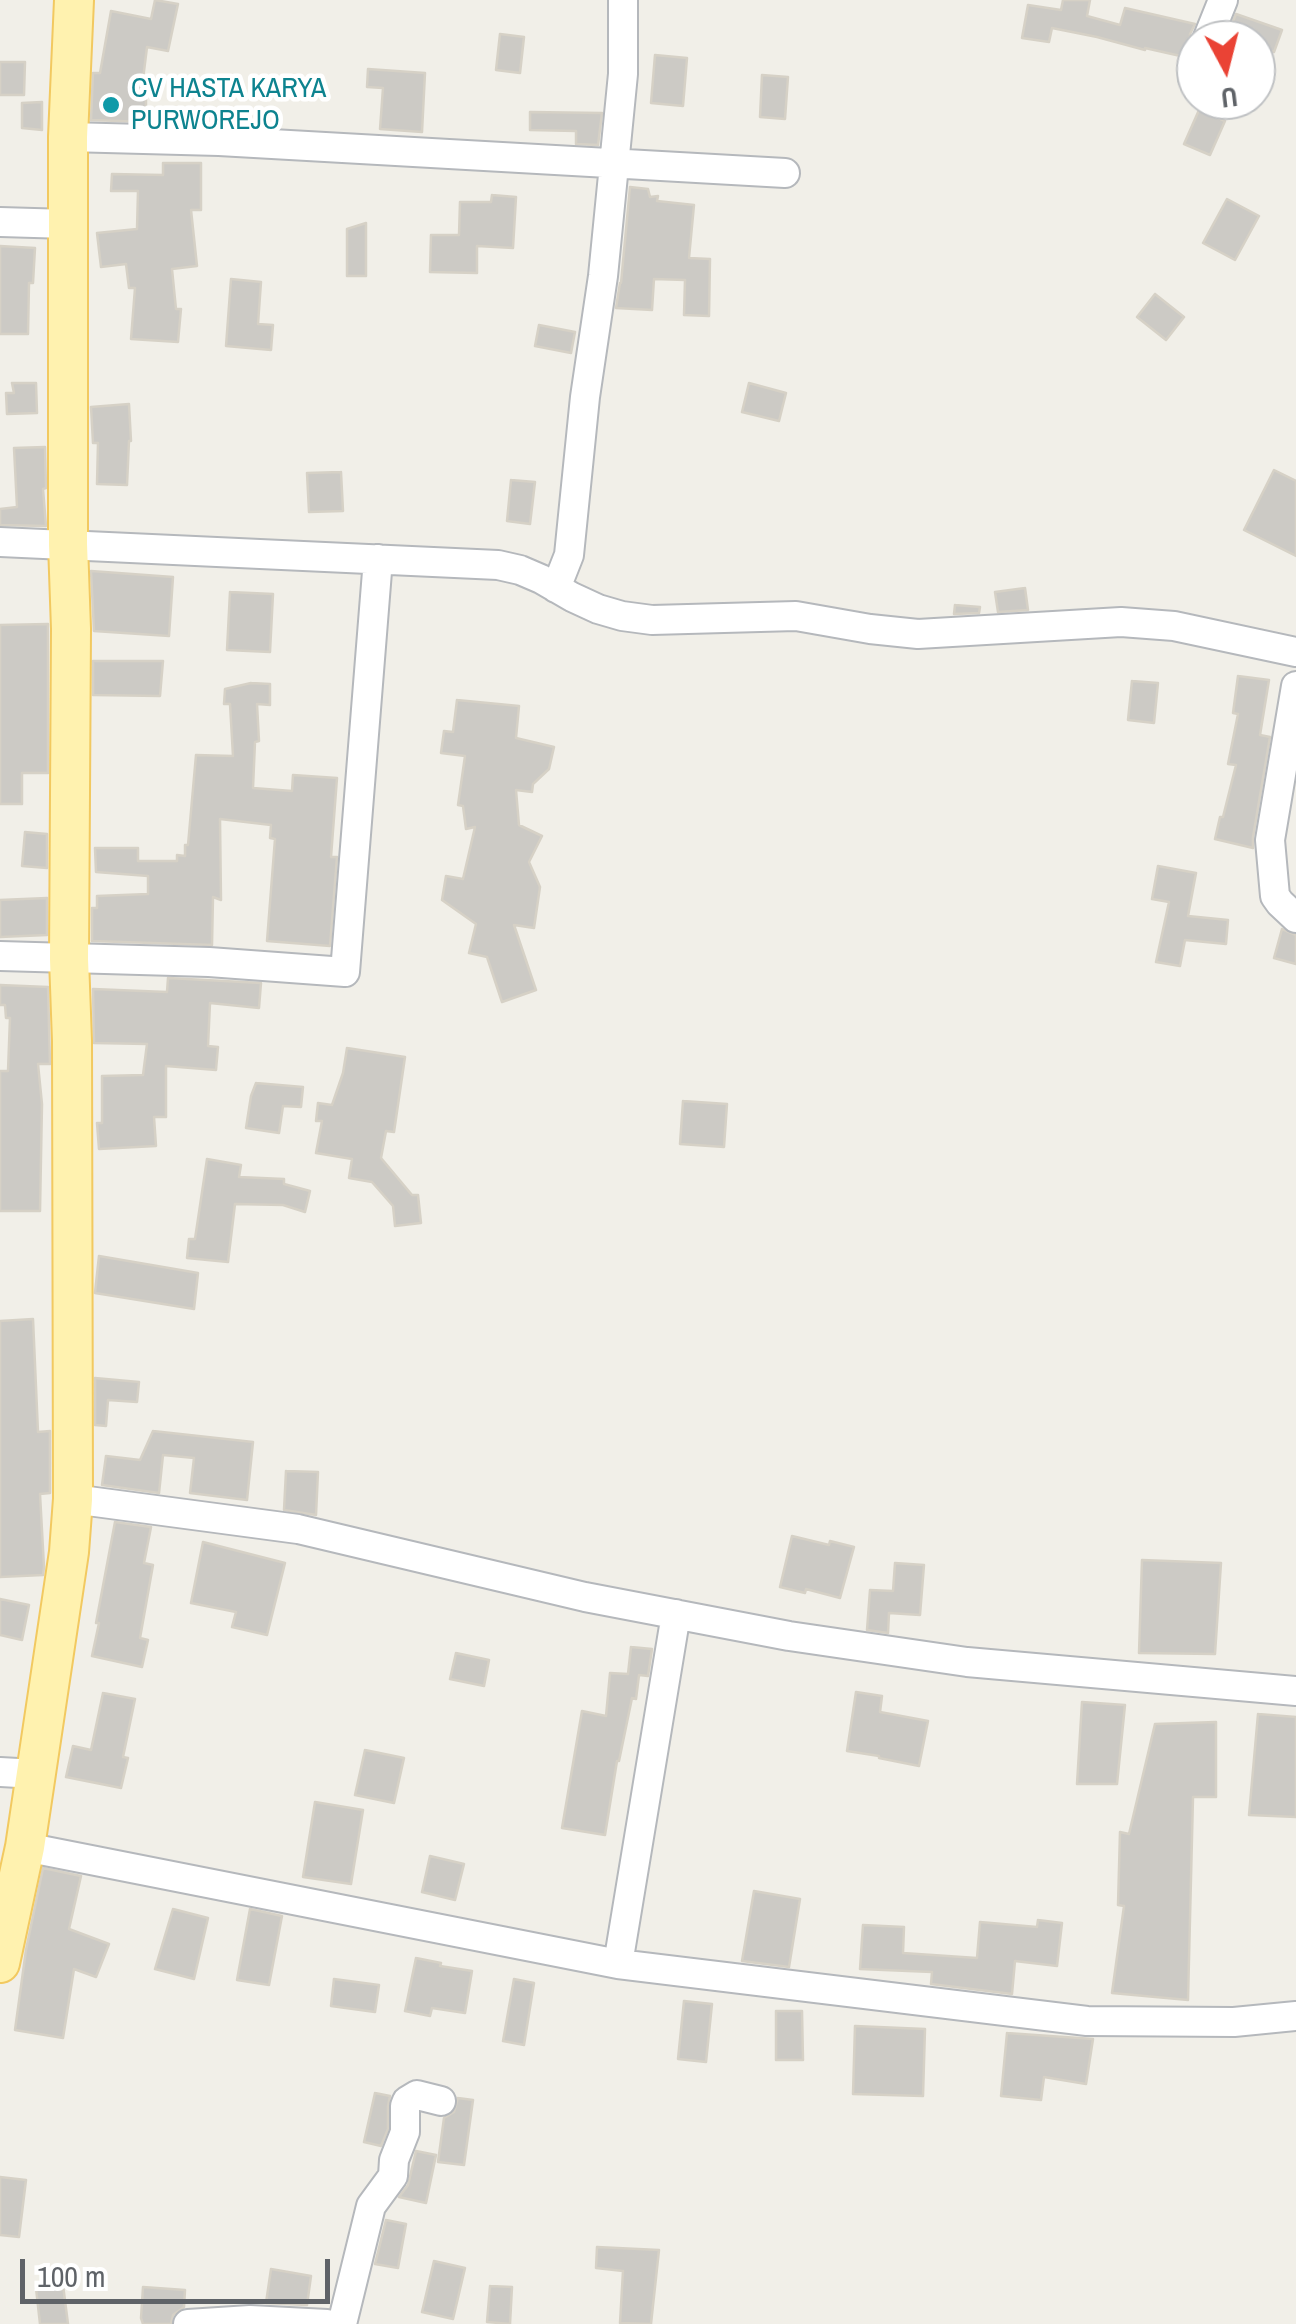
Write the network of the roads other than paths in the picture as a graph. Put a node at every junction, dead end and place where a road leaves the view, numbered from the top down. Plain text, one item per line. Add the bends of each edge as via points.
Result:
1 (74, 0) edge
2 (623, 0) edge
3 (68, 137) junction
4 (614, 164) junction
5 (785, 173) dead end
6 (0, 222) edge
7 (68, 224) junction
8 (0, 542) edge
9 (68, 544) junction
10 (378, 559) junction
11 (556, 588) junction
12 (1296, 652) edge
13 (1296, 686) edge
14 (1296, 918) edge
15 (0, 956) edge
16 (69, 960) junction
17 (73, 1500) junction
18 (676, 1614) junction
19 (1296, 1691) edge
20 (18, 1773) edge
21 (25, 1847) junction
22 (2, 1947) edge
23 (618, 1964) junction
24 (1296, 2016) edge
25 (440, 2101) dead end
26 (188, 2324) edge
27 (327, 2324) edge
28 (342, 2324) edge

1 - 3 main road
2 - 4 street
3 - 4 street
3 - 7 main road
4 - 5 street
4 - 11 street via 569,555
6 - 7 street
7 - 9 main road
8 - 9 street
9 - 10 street
9 - 16 main road
10 - 11 street via 498,565
10 - 16 street via 344,972
11 - 12 street via 598,609 652,620 796,616 918,634 1122,622
13 - 14 street via 1270,840 1276,896
15 - 16 street
16 - 17 main road
17 - 18 street via 298,1529
17 - 20 main road via 69,1552
18 - 19 street via 966,1662
18 - 23 street
20 - 21 main road
21 - 22 main road
21 - 23 street
23 - 24 street via 1087,2020
25 - 28 street via 417,2095 407,2100 393,2176 371,2206
26 - 27 street

